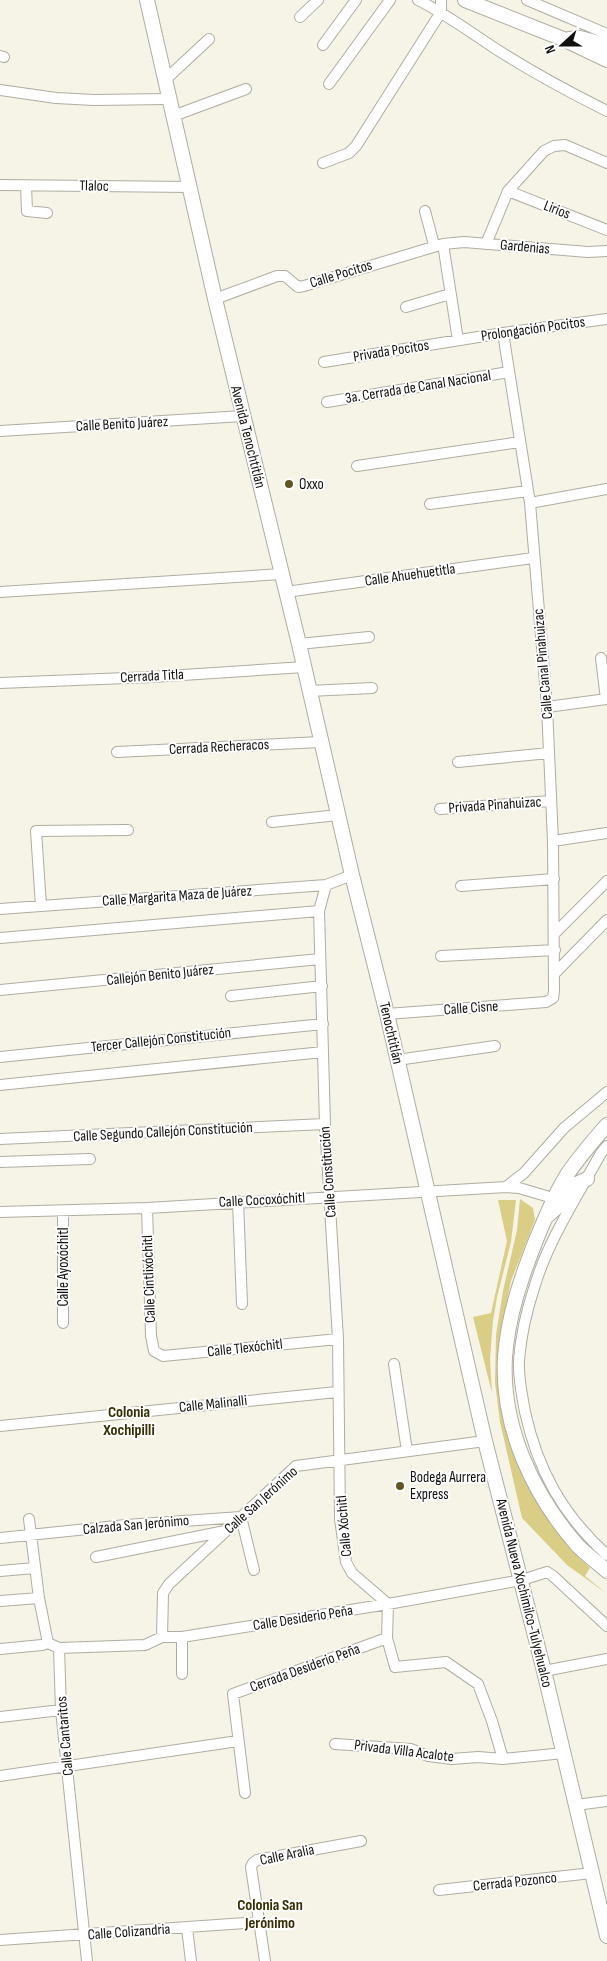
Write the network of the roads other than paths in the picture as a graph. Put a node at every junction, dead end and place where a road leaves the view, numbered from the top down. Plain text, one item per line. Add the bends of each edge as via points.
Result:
1 (147, 0) edge
2 (318, 0) edge
3 (356, 0) edge
4 (390, 0) edge
5 (418, 0) edge
6 (441, 0) edge
7 (465, 0) edge
8 (488, 0) edge
9 (526, 0) edge
10 (441, 12) junction
11 (300, 17) dead end
12 (507, 17) junction
13 (607, 34) edge
14 (209, 39) dead end
15 (563, 39) junction
16 (323, 45) dead end
17 (607, 45) edge
18 (607, 60) edge
19 (164, 81) junction
20 (329, 84) dead end
21 (0, 90) edge
22 (246, 90) dead end
23 (168, 99) junction
24 (607, 111) edge
25 (172, 116) junction
26 (323, 163) dead end
27 (607, 163) edge
28 (0, 185) edge
29 (26, 186) junction
30 (189, 187) junction
31 (508, 191) junction
32 (425, 211) dead end
33 (47, 213) dead end
34 (607, 230) edge
35 (486, 244) junction
36 (438, 245) junction
37 (607, 251) edge
38 (450, 294) junction
39 (215, 299) junction
40 (406, 307) dead end
41 (607, 319) edge
42 (503, 332) junction
43 (458, 340) junction
44 (324, 362) dead end
45 (509, 372) junction
46 (327, 402) dead end
47 (243, 416) junction
48 (0, 431) edge
49 (520, 442) junction
50 (357, 466) dead end
51 (607, 489) edge
52 (528, 491) junction
53 (530, 503) junction
54 (430, 504) dead end
55 (533, 558) junction
56 (282, 574) junction
57 (0, 592) edge
58 (286, 592) junction
59 (369, 637) dead end
60 (299, 644) junction
61 (601, 658) dead end
62 (304, 667) junction
63 (0, 683) edge
64 (372, 688) dead end
65 (309, 691) junction
66 (606, 699) edge
67 (547, 707) junction
68 (320, 742) junction
69 (117, 752) dead end
70 (549, 753) junction
71 (458, 762) dead end
72 (551, 802) junction
73 (440, 809) dead end
74 (338, 815) junction
75 (272, 822) dead end
76 (128, 830) dead end
77 (607, 833) edge
78 (553, 840) junction
79 (352, 874) junction
80 (554, 880) junction
81 (607, 881) edge
82 (326, 885) junction
83 (460, 886) dead end
84 (41, 906) junction
85 (0, 909) edge
86 (319, 911) junction
87 (607, 920) edge
88 (554, 933) junction
89 (0, 938) edge
90 (555, 950) junction
91 (441, 956) dead end
92 (320, 959) junction
93 (555, 974) junction
94 (322, 986) junction
95 (0, 990) edge
96 (231, 996) dead end
97 (553, 998) joint
98 (387, 1014) junction
99 (323, 1024) junction
100 (495, 1046) dead end
101 (323, 1052) junction
102 (0, 1057) edge
103 (397, 1060) junction
104 (0, 1085) edge
105 (607, 1092) edge
106 (325, 1124) junction
107 (607, 1125) edge
108 (0, 1139) edge
109 (607, 1146) edge
110 (90, 1158) dead end
111 (0, 1162) edge
112 (587, 1179) junction
113 (506, 1187) junction
114 (428, 1191) junction
115 (330, 1196) junction
116 (553, 1198) junction
117 (238, 1201) junction
118 (147, 1208) junction
119 (63, 1211) junction
120 (0, 1212) edge
121 (546, 1217) junction
122 (242, 1304) dead end
123 (63, 1323) dead end
124 (338, 1340) junction
125 (154, 1351) joint
126 (394, 1364) dead end
127 (337, 1392) junction
128 (0, 1426) edge
129 (485, 1441) junction
130 (407, 1451) junction
131 (340, 1460) junction
132 (241, 1517) junction
133 (29, 1519) dead end
134 (225, 1531) junction
135 (31, 1534) junction
136 (0, 1538) edge
137 (607, 1555) edge
138 (96, 1557) dead end
139 (35, 1568) junction
140 (254, 1570) dead end
141 (0, 1571) edge
142 (607, 1571) edge
143 (522, 1580) junction
144 (39, 1598) junction
145 (0, 1601) edge
146 (388, 1604) junction
147 (607, 1626) edge
148 (162, 1637) junction
149 (182, 1637) junction
150 (386, 1638) junction
151 (48, 1643) junction
152 (59, 1648) junction
153 (0, 1649) edge
154 (607, 1659) edge
155 (544, 1671) junction
156 (182, 1674) dead end
157 (61, 1710) junction
158 (0, 1717) edge
159 (238, 1741) junction
160 (335, 1744) dead end
161 (564, 1753) junction
162 (502, 1759) junction
163 (67, 1766) junction
164 (0, 1776) edge
165 (245, 1793) dead end
166 (607, 1801) edge
167 (576, 1804) junction
168 (361, 1841) dead end
169 (592, 1873) junction
170 (439, 1890) dead end
171 (259, 1922) junction
172 (187, 1928) junction
173 (86, 1935) junction
174 (607, 1936) edge
175 (0, 1940) edge
176 (87, 1961) edge
177 (191, 1961) edge
178 (265, 1961) edge

1 - 19 main road, Avenida Tenochtitlán
2 - 11 street
3 - 16 street
4 - 20 street
5 - 10 street
6 - 10 street
7 - 12 main road
8 - 12 main road
9 - 13 street
10 - 24 street via 561,88
10 - 26 street via 356,146 349,153
12 - 15 main road
14 - 19 street
15 - 17 main road via 580,38
15 - 18 main road
19 - 23 main road, Avenida Tenochtitlán
21 - 23 street via 56,98
22 - 25 street
23 - 25 main road, Avenida Tenochtitlán
25 - 30 main road, Avenida Tenochtitlán
27 - 31 street via 565,145 554,146 544,151
28 - 29 street, Tlaloc
29 - 30 street, Tlaloc
29 - 33 street via 27,211
30 - 39 main road, Avenida Tenochtitlán
31 - 34 street, Lirios
31 - 35 street
32 - 36 street
35 - 36 street, Gardenias
35 - 37 street, Gardenias
36 - 38 street
36 - 39 street, Calle Pocitos via 304,286 298,286 285,276 277,276
38 - 40 street
38 - 43 street
39 - 47 main road, Avenida Tenochtitlán
41 - 42 street, Prolongación Pocitos
42 - 43 street, Prolongación Pocitos
42 - 45 street, Calle Canal Pinahuizac
43 - 44 street, Privada Pocitos
45 - 46 street, 3a. Cerrada de Canal Nacional
45 - 49 street, Calle Canal Pinahuizac
47 - 48 street, Calle Benito Juárez
47 - 56 main road, Avenida Tenochtitlán
49 - 50 street
49 - 52 street, Calle Canal Pinahuizac
51 - 53 street
52 - 53 street, Calle Canal Pinahuizac
52 - 54 street
53 - 55 street, Calle Canal Pinahuizac
55 - 58 street, Calle Ahuehuetitla
55 - 67 street, Calle Canal Pinahuizac
56 - 57 street
56 - 58 main road, Avenida Tenochtitlán
58 - 60 main road, Avenida Tenochtitlán
59 - 60 street
60 - 62 main road, Avenida Tenochtitlán
61 - 66 street
62 - 63 street, Cerrada Titla
62 - 65 main road, Avenida Tenochtitlán
64 - 65 street
65 - 68 main road, Avenida Tenochtitlán
66 - 67 street
67 - 70 street, Calle Canal Pinahuizac
68 - 69 street, Cerrada Recheracos
68 - 74 main road, Avenida Tenochtitlán
70 - 71 street
70 - 72 street, Calle Canal Pinahuizac
72 - 73 street, Privada Pinahuizac
72 - 78 street, Calle Canal Pinahuizac
74 - 75 street
74 - 79 main road, Avenida Tenochtitlán
76 - 84 street via 36,831
77 - 78 street
78 - 80 street, Calle Canal Pinahuizac
79 - 82 street, Calle Margarita Maza de Juárez
79 - 98 main road, Tenochtitlán
80 - 83 street
80 - 88 street, Calle Canal Pinahuizac
81 - 88 street
82 - 84 street, Calle Margarita Maza de Juárez
82 - 86 street, Calle Constitución
84 - 85 street, Calle Margarita Maza de Juárez
86 - 89 street
86 - 92 street, Calle Constitución
87 - 93 street
88 - 90 street, Calle Canal Pinahuizac
90 - 91 street
90 - 93 street, Calle Canal Pinahuizac
92 - 94 street, Calle Constitución
92 - 95 street, Callejón Benito Juárez
93 - 97 street, Calle Canal Pinahuizac
94 - 96 street
94 - 99 street, Calle Constitución
97 - 98 street, Calle Cisne via 546,1002
98 - 103 main road, Tenochtitlán
99 - 101 street, Calle Constitución
99 - 102 street, Tercer Callejón Constitución
100 - 103 street
101 - 104 street
101 - 106 street, Calle Constitución
103 - 114 main road, Tenochtitlán
105 - 113 street via 564,1128 524,1173
106 - 108 street, Calle Segundo Callejón Constitución
106 - 115 street, Calle Constitución
107 - 116 main road via 566,1176
109 - 112 street
110 - 111 street
112 - 121 main road via 576,1184 564,1202
112 - 137 street via 535,1284 522,1333 520,1390 544,1472 582,1531
113 - 114 street, Calle Cocoxóchitl
113 - 116 street, Calle Cocoxóchitl
114 - 115 street, Calle Cocoxóchitl
114 - 129 main road, Avenida Nueva Xochimilco-Tulyehualco
115 - 117 street, Calle Cocoxóchitl
115 - 124 street, Calle Constitución
116 - 121 main road
117 - 118 street, Calle Cocoxóchitl
117 - 122 street
118 - 119 street, Calle Cocoxóchitl
118 - 125 street, Calle Cintlixóchitl
119 - 120 street, Calle Cocoxóchitl
119 - 123 street, Calle Ayoxóchitl
121 - 142 main road via 515,1296 509,1322 505,1358 508,1403 531,1479 580,1548
124 - 125 street, Calle Tlexóchitl via 163,1356
124 - 127 street, Calle Constitución
126 - 130 street
127 - 128 street, Calle Malinalli
127 - 131 street, Calle Constitución
129 - 130 street, Calle San Jerónimo
129 - 143 main road, Avenida Nueva Xochimilco-Tulyehualco
130 - 131 street, Calle San Jerónimo
131 - 132 street, Calle San Jerónimo via 296,1466
131 - 146 street, Calle Xóchitl via 340,1518 346,1562 352,1573
132 - 134 street, Calle San Jerónimo
132 - 135 street, Calzada San Jerónimo
132 - 140 street
133 - 135 street
134 - 138 street
134 - 148 street, Calle San Jerónimo via 163,1593
135 - 136 street, Calzada San Jerónimo
135 - 139 street
139 - 141 street
139 - 144 street
143 - 146 street, Calle Desiderio Peña
143 - 147 street, Calle Desiderio Peña via 547,1572
143 - 155 main road, Avenida Nueva Xochimilco-Tulyehualco
144 - 145 street
144 - 151 street
146 - 149 street, Calle Desiderio Peña
146 - 150 street
148 - 149 street, Calle Desiderio Peña
148 - 152 street, Calle Desiderio Peña via 145,1645
149 - 156 street
150 - 159 street, Cerrada Desiderio Peña via 233,1694
150 - 162 street via 395,1667 446,1662 478,1684
151 - 152 street
151 - 153 street
152 - 157 street, Calle Cantaritos
154 - 155 street
155 - 161 main road, Avenida Nueva Xochimilco-Tulyehualco
157 - 158 street
157 - 163 street, Calle Cantaritos
159 - 163 street
159 - 165 street, Cerrada Desiderio Peña
160 - 162 street, Privada Villa Acalote via 411,1749 428,1756 452,1759
161 - 162 street, Privada Villa Acalote
161 - 167 main road, Avenida Nueva Xochimilco-Tulyehualco
163 - 164 street
163 - 173 street, Calle Cantaritos
166 - 167 street
167 - 169 main road, Avenida Nueva Xochimilco-Tulyehualco
168 - 171 street, Calle Aralia via 253,1863
169 - 170 street, Cerrada Pozonco
169 - 174 main road, Avenida Nueva Xochimilco-Tulyehualco
171 - 172 street, Calle Colizandria
171 - 178 street, Calle Aralia
172 - 173 street, Calle Colizandria
172 - 177 street
173 - 175 street, Calle Colizandria
173 - 176 street, Calle Cantaritos

